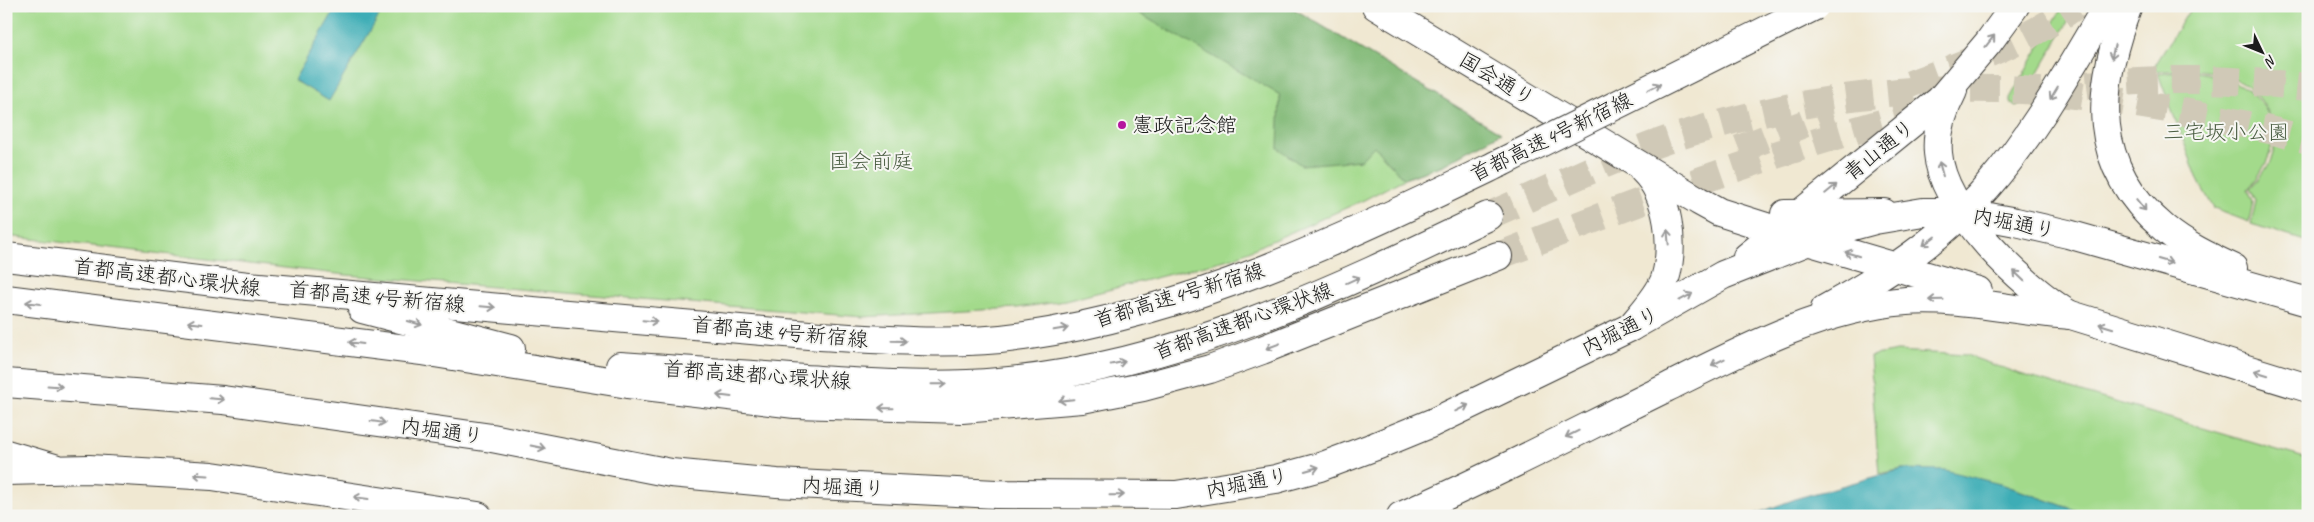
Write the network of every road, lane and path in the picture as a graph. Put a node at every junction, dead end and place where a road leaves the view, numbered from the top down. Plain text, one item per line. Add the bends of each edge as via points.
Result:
1 (1376, 6) edge
2 (1815, 6) edge
3 (2015, 6) edge
4 (2107, 6) edge
5 (2128, 6) edge
6 (1962, 75) junction
7 (1633, 160) junction
8 (1719, 212) junction
9 (1923, 212) junction
10 (1963, 212) junction
11 (1801, 214) junction
12 (1488, 216) tunnel mouth
13 (1779, 231) junction
14 (1810, 242) junction
15 (1495, 251) tunnel mouth
16 (6, 257) edge
17 (1894, 267) junction
18 (1723, 275) junction
19 (248, 286) junction
20 (2296, 298) edge
21 (6, 300) edge
22 (2071, 315) junction
23 (1631, 327) junction
24 (1761, 341) junction
25 (6, 382) edge
26 (2308, 388) edge
27 (6, 454) edge
28 (58, 470) junction
29 (6, 471) edge
30 (478, 516) edge
31 (1401, 516) edge

1 - 7 main road, 国会通り
19 -> 2 main road, 首都高速4号新宿線, bridge via 891,340 953,341 1023,336 1085,325 1216,287 1344,238
6 -> 3 main road, 青山通り
4 -> 10 main road via 2029,132 1993,180
5 -> 20 main road via 2116,37 2104,99 2108,142 2134,196 2166,229 2216,260
10 -> 6 main road via 1942,174 1938,154 1942,116
11 -> 6 main road, 青山通り via 1916,121
7 - 8 main road, 国会通り
23 -> 7 main road via 1664,281 1668,262 1668,240 1659,191
8 - 11 main road
8 - 13 main road, 国会通り
9 - 10 main road, 内堀通り
9 - 11 main road
9 - 14 main road, 内堀通り via 1875,220 1834,231
10 -> 17 main road
10 -> 20 main road, 内堀通り via 2068,234
22 -> 10 main road via 2021,279
11 - 13 main road, 青山通り
19 -> 12 main road, 首都高速都心環状線 via 371,311 487,343 614,365 863,383 998,383 1062,375 1192,343 1354,280
13 - 14 main road, 国会通り
13 - 18 main road, 青山通り
17 -> 14 main road, 国会通り
14 - 18 main road, 内堀通り
15 -> 21 main road, 首都高速都心環状線 via 1318,328 1210,369 1082,399 962,409 795,404 628,384 422,351
16 - 19 main road, 首都高速都心環状線, bridge
17 - 22 main road, 国会通り via 2043,310
17 - 24 main road via 1827,308
23 -> 18 main road, 内堀通り
22 -> 24 main road via 1949,300 1906,301 1867,306
26 -> 22 main road
25 -> 23 main road, 内堀通り via 223,400 492,438 671,472 776,484 996,494 1176,494 1276,479 1320,467 1432,422
24 -> 31 main road
27 - 28 main road
28 - 29 main road
30 -> 28 main road via 212,476

